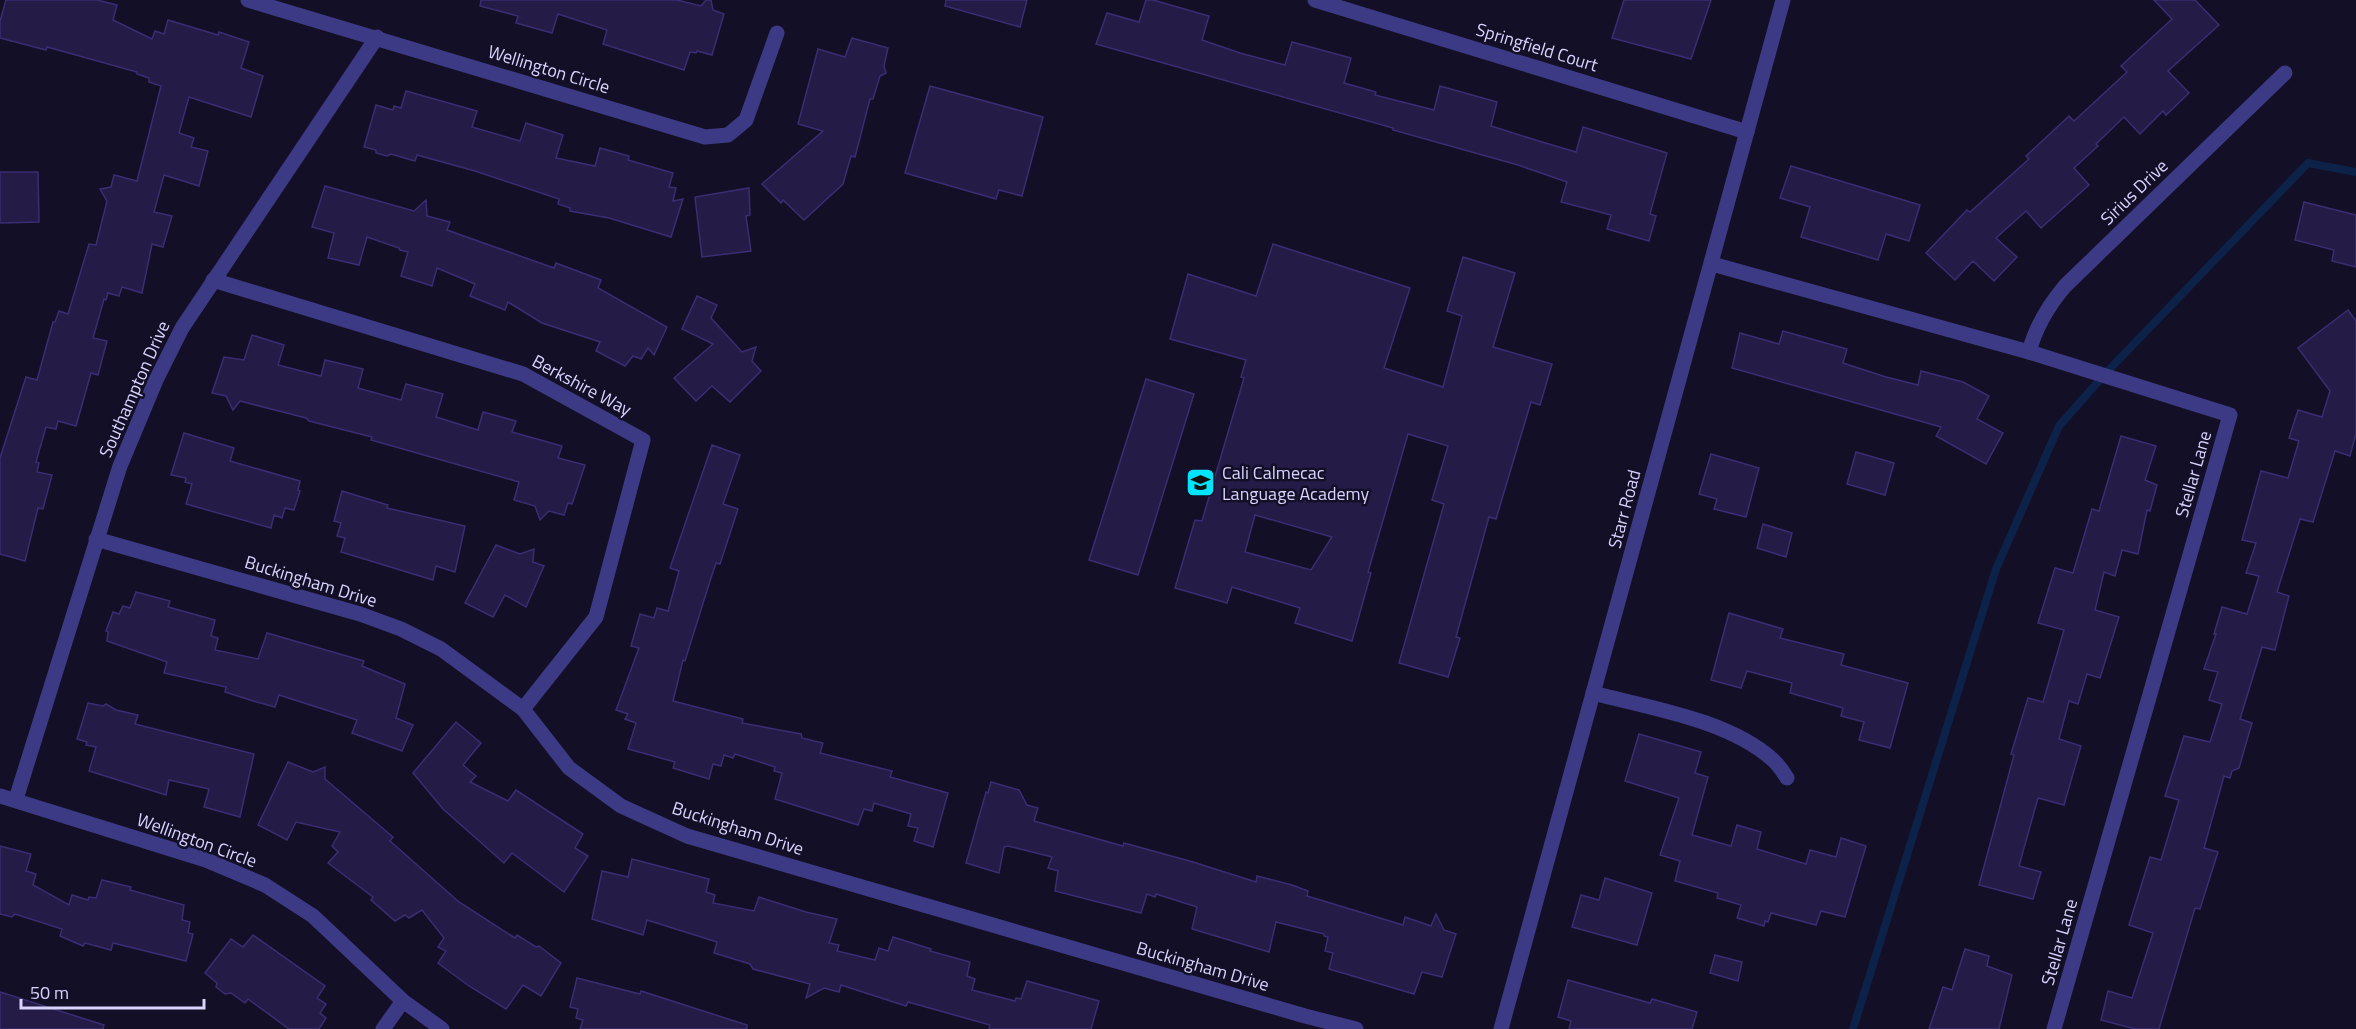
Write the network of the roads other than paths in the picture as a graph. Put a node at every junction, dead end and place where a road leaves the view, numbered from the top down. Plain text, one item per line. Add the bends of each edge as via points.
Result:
1 (1316, 0) edge
2 (1783, 0) edge
3 (252, 1) edge
4 (777, 33) dead end
5 (377, 37) junction
6 (2285, 73) dead end
7 (1747, 132) junction
8 (1712, 264) junction
9 (213, 280) junction
10 (2029, 352) junction
11 (96, 539) junction
12 (1593, 693) junction
13 (523, 709) junction
14 (1787, 778) dead end
15 (0, 796) edge
16 (16, 800) junction
17 (403, 1001) junction
18 (1303, 1022) edge
19 (383, 1029) edge
20 (442, 1029) edge
21 (1356, 1029) edge
22 (1501, 1029) edge
23 (2054, 1029) edge

1 - 7 street, Springfield Court
2 - 7 street, Starr Road
3 - 5 street, Wellington Circle
4 - 5 street, Wellington Circle via 746,120 728,135 705,137
5 - 9 street, Southampton Drive
6 - 10 street, Sirius Drive via 2065,285 2034,333
7 - 8 street, Starr Road
8 - 10 street, Stellar Lane
8 - 12 street, Starr Road
9 - 11 street, Southampton Drive via 182,328 156,380 120,466
9 - 13 street, Berkshire Way via 523,374 643,440 596,617
10 - 23 street, Stellar Lane via 2230,415
11 - 13 street, Buckingham Drive via 401,629 441,649
11 - 16 street, Southampton Drive
12 - 14 street via 1702,721 1735,735 1774,760
12 - 22 street, Starr Road
13 - 18 street, Buckingham Drive via 569,768 621,806 687,836
15 - 16 street, Wellington Circle
16 - 17 street, Wellington Circle via 206,860 265,885 313,916
17 - 19 street
17 - 20 street, Wellington Circle
18 - 21 street, Buckingham Drive

